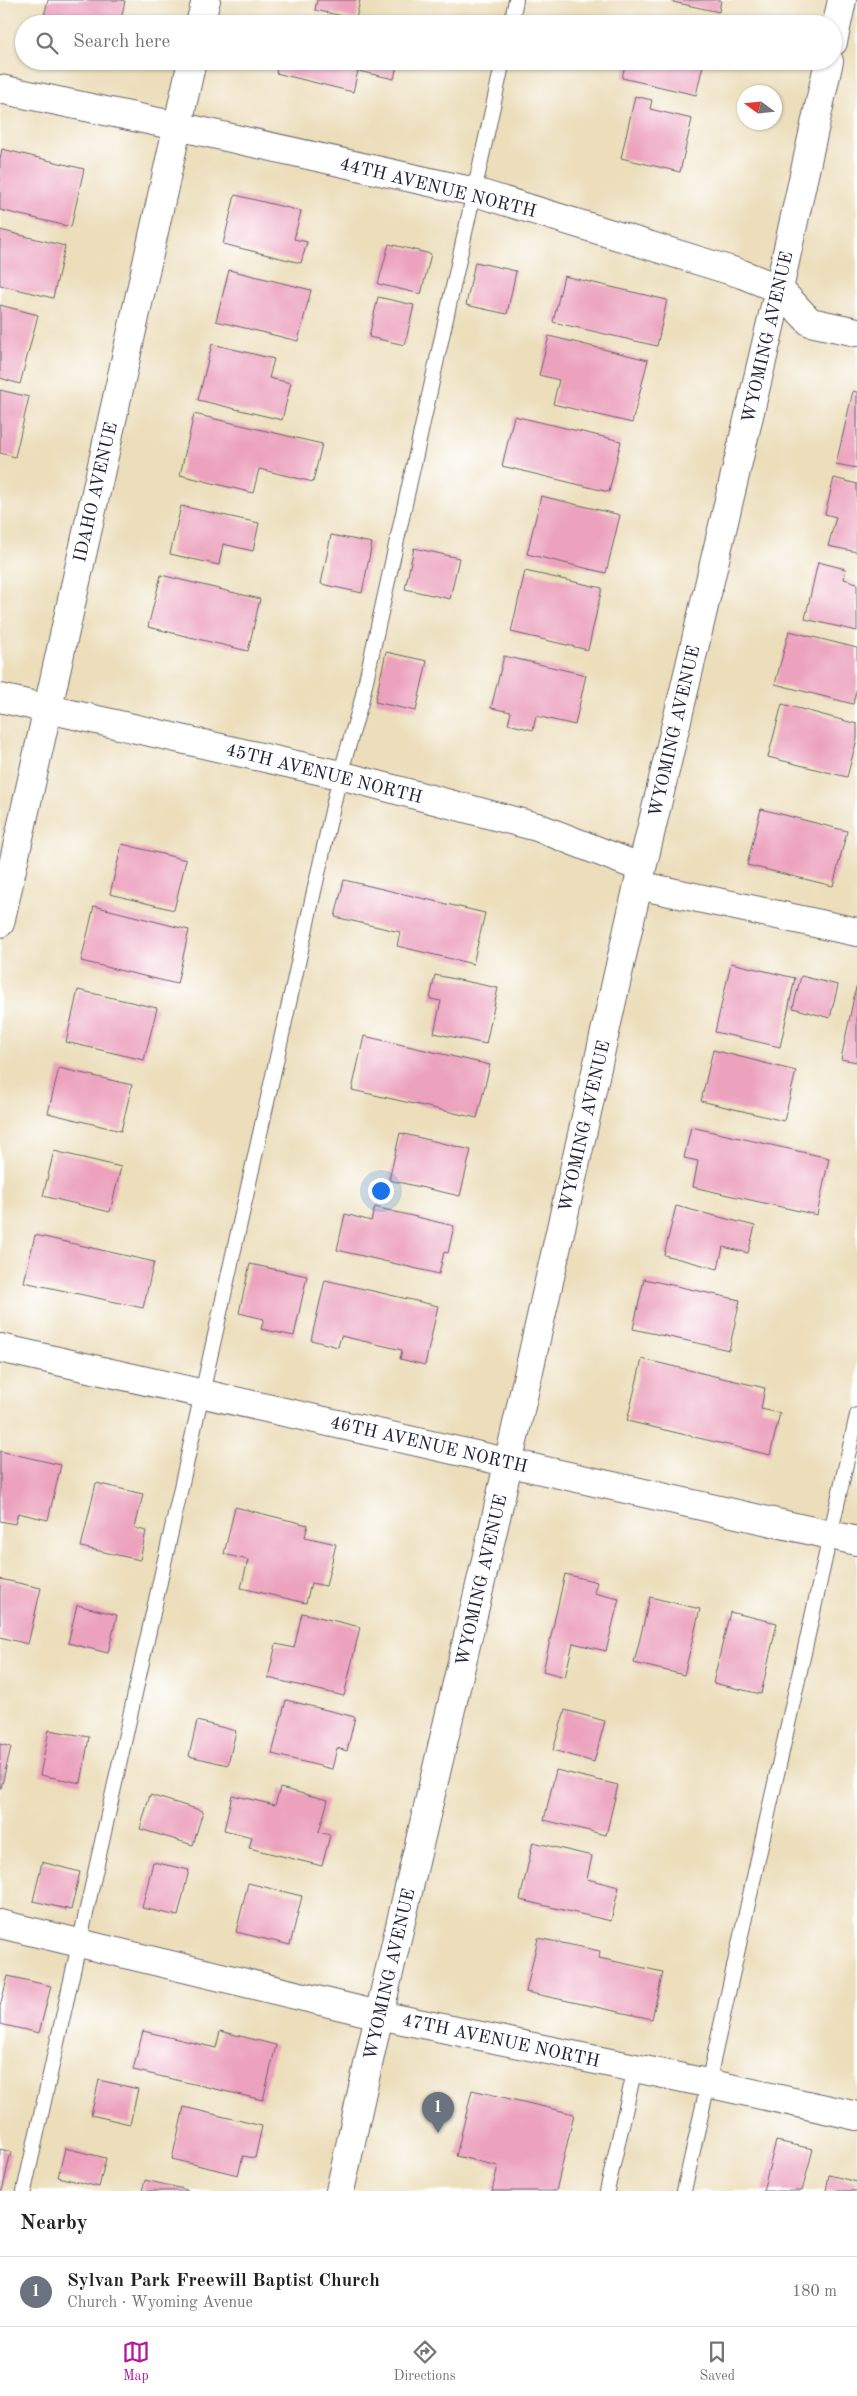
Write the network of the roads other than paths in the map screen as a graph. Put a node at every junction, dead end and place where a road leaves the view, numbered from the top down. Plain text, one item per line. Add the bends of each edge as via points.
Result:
1 (206, 0) edge
2 (516, 0) edge
3 (842, 0) edge
4 (202, 15) edge
5 (513, 15) edge
6 (839, 15) edge
7 (190, 70) edge
8 (501, 70) edge
9 (827, 70) edge
10 (0, 89) edge
11 (177, 126) junction
12 (475, 192) junction
13 (779, 289) junction
14 (857, 332) edge
15 (0, 698) edge
16 (47, 708) junction
17 (340, 774) junction
18 (640, 877) junction
19 (0, 923) edge
20 (857, 932) edge
21 (0, 1348) edge
22 (203, 1393) junction
23 (857, 1415) edge
24 (508, 1462) junction
25 (829, 1534) junction
26 (857, 1541) edge
27 (0, 1924) edge
28 (80, 1943) junction
29 (379, 2016) junction
30 (635, 2068) junction
31 (707, 2082) junction
32 (857, 2116) edge
33 (24, 2191) edge
34 (340, 2191) edge
35 (607, 2191) edge
36 (684, 2191) edge

1 - 4 street
2 - 5 lane
3 - 6 street
7 - 11 street, IDAHO AVENUE
8 - 12 lane
9 - 13 street, WYOMING AVENUE
10 - 11 street, 44TH AVENUE NORTH
11 - 12 street, 44TH AVENUE NORTH
11 - 16 street, IDAHO AVENUE
12 - 13 street, 44TH AVENUE NORTH via 742,274
12 - 17 lane via 361,703
13 - 14 street, 44TH AVENUE NORTH via 810,322
13 - 18 street, WYOMING AVENUE
15 - 16 street, 45TH AVENUE NORTH
16 - 17 street, 45TH AVENUE NORTH
16 - 19 street, IDAHO AVENUE
17 - 18 street, 45TH AVENUE NORTH via 537,827
17 - 22 lane
18 - 20 street, 45TH AVENUE NORTH
18 - 24 street, WYOMING AVENUE
21 - 22 street, 46TH AVENUE NORTH
22 - 24 street, 46TH AVENUE NORTH
22 - 28 lane
23 - 25 lane
24 - 25 street, 46TH AVENUE NORTH
24 - 29 street, WYOMING AVENUE
25 - 26 street, 46TH AVENUE NORTH
25 - 31 lane via 775,1790
27 - 28 street, 47TH AVENUE NORTH
28 - 29 street, 47TH AVENUE NORTH
28 - 33 lane
29 - 30 street, 47TH AVENUE NORTH
29 - 34 street, WYOMING AVENUE
30 - 31 street, 47TH AVENUE NORTH
30 - 35 lane
31 - 32 street, 47TH AVENUE NORTH
31 - 36 lane

